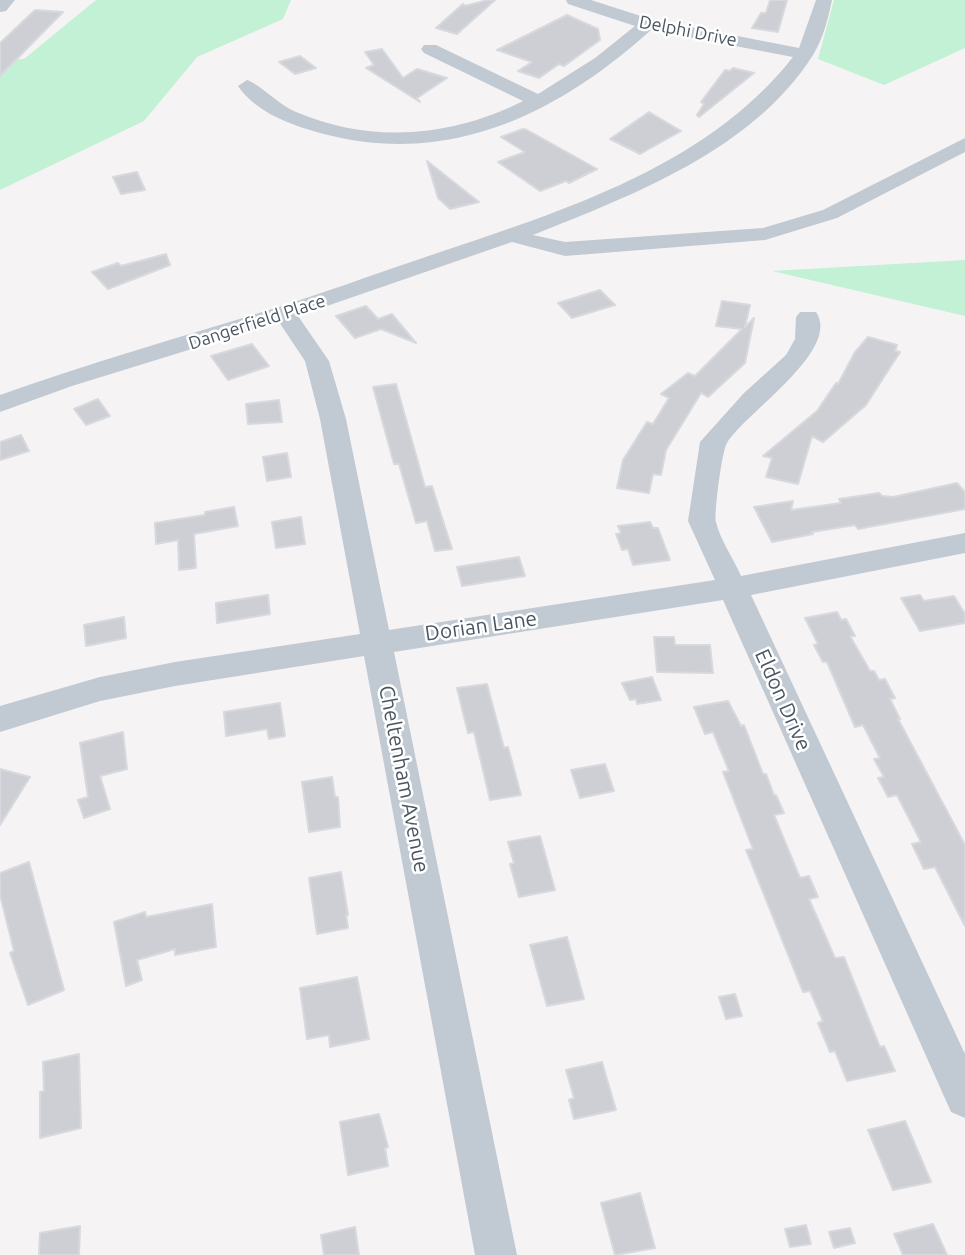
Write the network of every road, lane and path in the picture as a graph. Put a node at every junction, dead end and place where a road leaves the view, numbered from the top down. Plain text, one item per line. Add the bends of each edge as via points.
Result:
1 (7, 0) edge
2 (574, 0) edge
3 (824, 0) edge
4 (0, 7) edge
5 (647, 24) junction
6 (430, 49) dead end
7 (805, 54) junction
8 (247, 86) dead end
9 (538, 100) junction
10 (965, 144) edge
11 (512, 235) junction
12 (284, 313) junction
13 (808, 317) dead end
14 (0, 404) edge
15 (965, 543) edge
16 (733, 588) junction
17 (377, 641) junction
18 (0, 719) edge
19 (965, 1098) edge
20 (496, 1255) edge

1 - 4 street
2 - 5 street, Delphi Drive
3 - 7 street, Dangerfield Place
5 - 7 street, Delphi Drive
5 - 9 street via 608,59
6 - 9 street
7 - 11 street, Dangerfield Place via 755,112 719,137 641,181
8 - 9 street via 271,107 317,127 376,137 435,137
10 - 11 street via 830,214 765,234 565,249
11 - 12 street, Dangerfield Place
12 - 14 street, Dangerfield Place
12 - 17 street, Cheltenham Avenue via 311,349 322,379
13 - 16 street, Eldon Drive via 807,339 796,359 713,442 702,521
15 - 16 street, Dorian Lane
16 - 17 street, Dorian Lane
16 - 19 street, Eldon Drive
17 - 18 street, Dorian Lane via 100,689
17 - 20 street, Cheltenham Avenue

